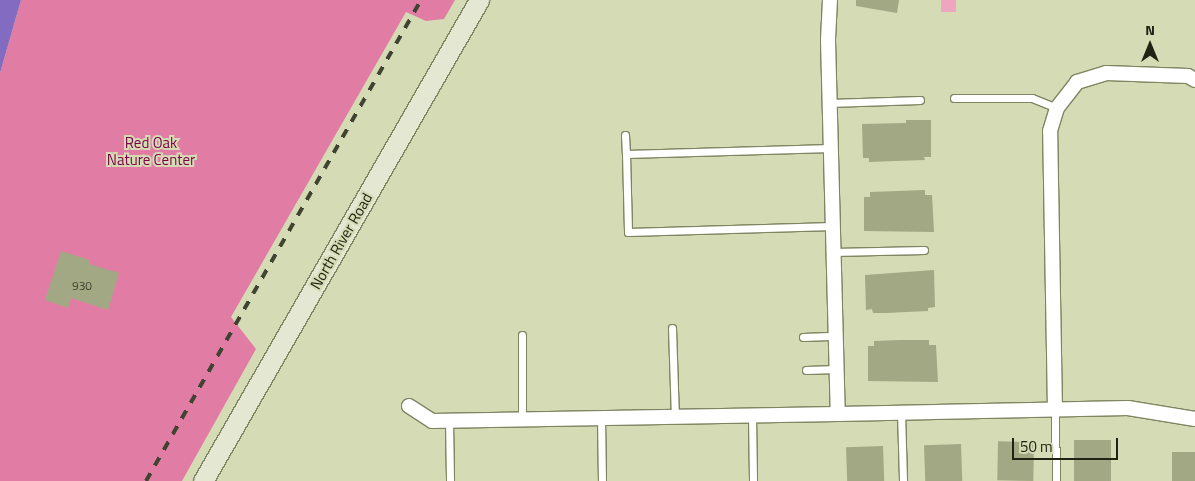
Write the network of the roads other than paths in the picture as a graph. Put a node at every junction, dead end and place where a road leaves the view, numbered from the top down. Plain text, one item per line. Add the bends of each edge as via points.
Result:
1 (479, 0) edge
2 (830, 0) edge
3 (1195, 80) edge
4 (954, 98) dead end
5 (920, 100) dead end
6 (829, 102) junction
7 (1057, 108) junction
8 (625, 135) dead end
9 (831, 148) junction
10 (626, 154) junction
11 (833, 226) junction
12 (924, 250) dead end
13 (833, 252) junction
14 (672, 328) dead end
15 (522, 335) dead end
16 (836, 336) junction
17 (803, 337) dead end
18 (836, 369) junction
19 (806, 370) dead end
20 (409, 406) dead end
21 (1055, 410) junction
22 (901, 412) junction
23 (838, 414) junction
24 (752, 415) junction
25 (675, 417) junction
26 (602, 418) junction
27 (522, 419) junction
28 (1195, 419) edge
29 (449, 421) junction
30 (203, 481) edge
31 (450, 481) edge
32 (602, 481) edge
33 (752, 481) edge
34 (903, 481) edge
35 (1056, 481) edge

1 - 30 main road, North River Road
2 - 6 street
3 - 7 street via 1188,76 1106,73 1077,82
4 - 7 lane via 1032,98
5 - 6 lane
6 - 9 street
7 - 21 street via 1050,131
8 - 10 lane
9 - 10 lane
9 - 11 street
10 - 11 lane via 628,232
11 - 13 street
12 - 13 lane
13 - 16 street
14 - 25 lane
15 - 27 lane
16 - 17 lane
16 - 18 street
18 - 19 lane
18 - 23 street
20 - 29 street via 432,421
21 - 22 street
21 - 28 street via 1128,408
21 - 35 lane
22 - 23 street
22 - 34 lane
23 - 24 street
24 - 25 street
24 - 33 lane
25 - 26 street
26 - 27 street
26 - 32 lane
27 - 29 street
29 - 31 lane

